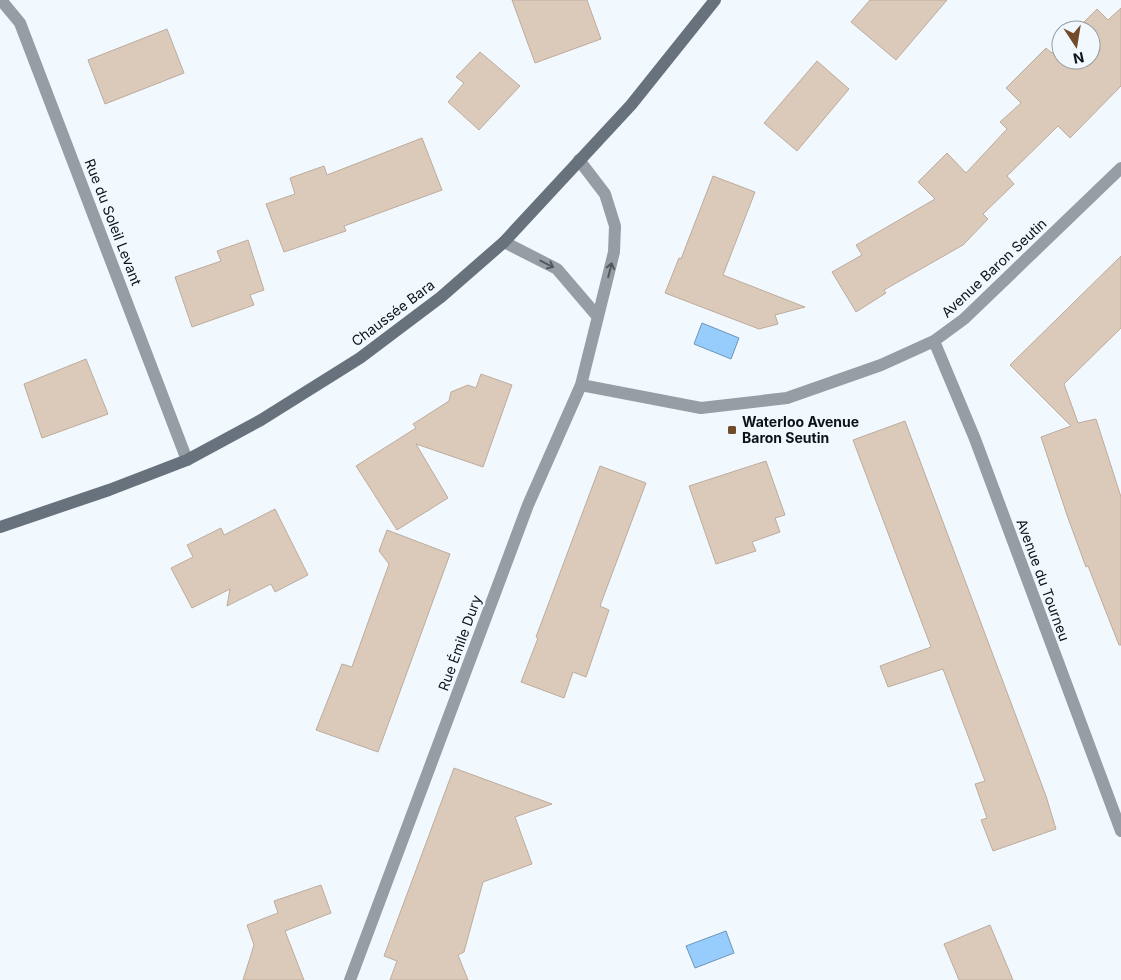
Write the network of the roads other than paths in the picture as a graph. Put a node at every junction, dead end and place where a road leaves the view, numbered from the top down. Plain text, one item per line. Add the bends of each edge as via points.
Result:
1 (1, 0) edge
2 (715, 0) edge
3 (579, 160) junction
4 (1121, 168) edge
5 (504, 242) junction
6 (598, 317) junction
7 (934, 340) junction
8 (581, 384) junction
9 (187, 460) junction
10 (0, 527) edge
11 (1121, 831) edge
12 (350, 980) edge

1 - 9 street, Rue du Soleil Levant via 20,23 27,40
2 - 3 main road, Chaussée Bara via 631,105
3 - 5 main road, Chaussée Bara
6 -> 3 street, Rue Émile Dury via 614,252 615,226 605,194
4 - 7 street, Avenue Baron Seutin via 964,320
5 -> 6 street via 557,269
5 - 9 main road, Chaussée Bara via 441,297 360,358 261,420
6 - 8 street, Rue Émile Dury
7 - 8 street, Avenue Baron Seutin via 881,365 787,398 701,408
7 - 11 street, Avenue du Tourneu via 975,439
8 - 12 street, Rue Émile Dury via 528,505
9 - 10 main road, Chaussée Bara

